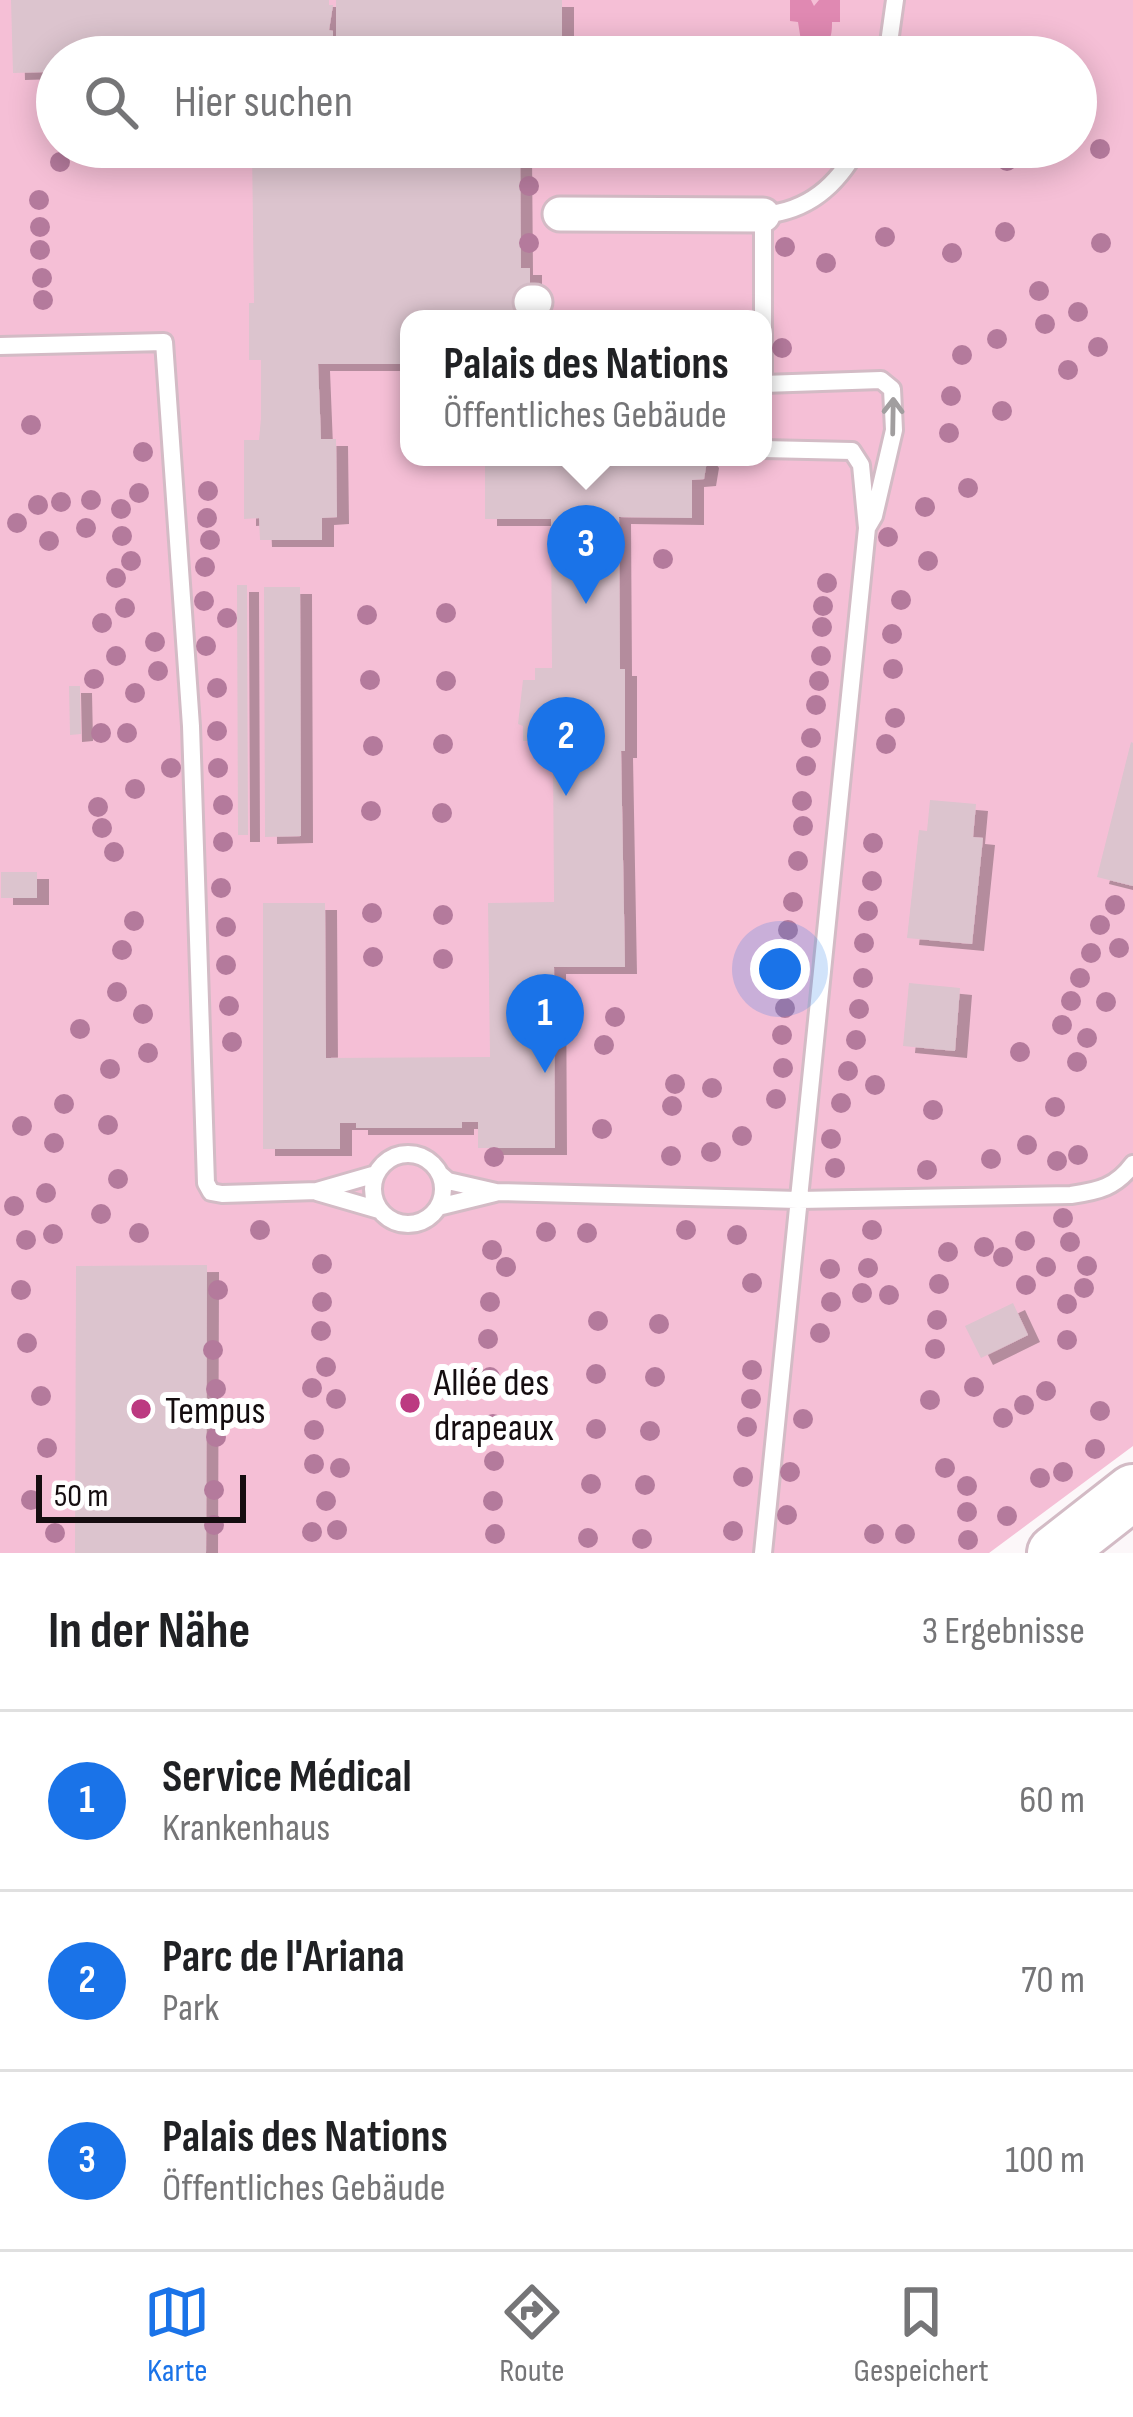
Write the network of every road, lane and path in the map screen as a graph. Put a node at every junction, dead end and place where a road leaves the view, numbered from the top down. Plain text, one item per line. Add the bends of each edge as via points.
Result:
1 (895, 0) edge
2 (890, 36) edge
3 (843, 168) edge
4 (560, 214) dead end
5 (763, 215) junction
6 (763, 310) edge
7 (0, 346) edge
8 (772, 384) edge
9 (772, 449) edge
10 (867, 528) junction
11 (1133, 1164) edge
12 (376, 1174) junction
13 (440, 1175) junction
14 (316, 1191) junction
15 (496, 1192) junction
16 (798, 1200) junction
17 (438, 1207) junction
18 (379, 1210) junction
19 (1133, 1492) edge
20 (763, 1553) edge
21 (1054, 1553) edge

1 - 2 lane
3 - 5 lane via 828,190 798,208
4 - 5 street
5 - 6 lane
7 - 14 lane via 164,342 191,726 203,1173 211,1192 222,1194
10 -> 8 lane via 893,430 892,389 881,380
9 - 10 lane via 852,451 861,465
10 - 16 lane
11 - 16 lane via 1105,1189 1071,1195
12 - 13 lane via 410,1154
12 - 14 lane
12 - 18 lane
13 - 15 lane
13 - 17 lane
14 - 18 lane
15 - 16 lane
15 - 17 lane
16 - 20 lane
17 - 18 lane via 404,1225
19 - 21 main road

